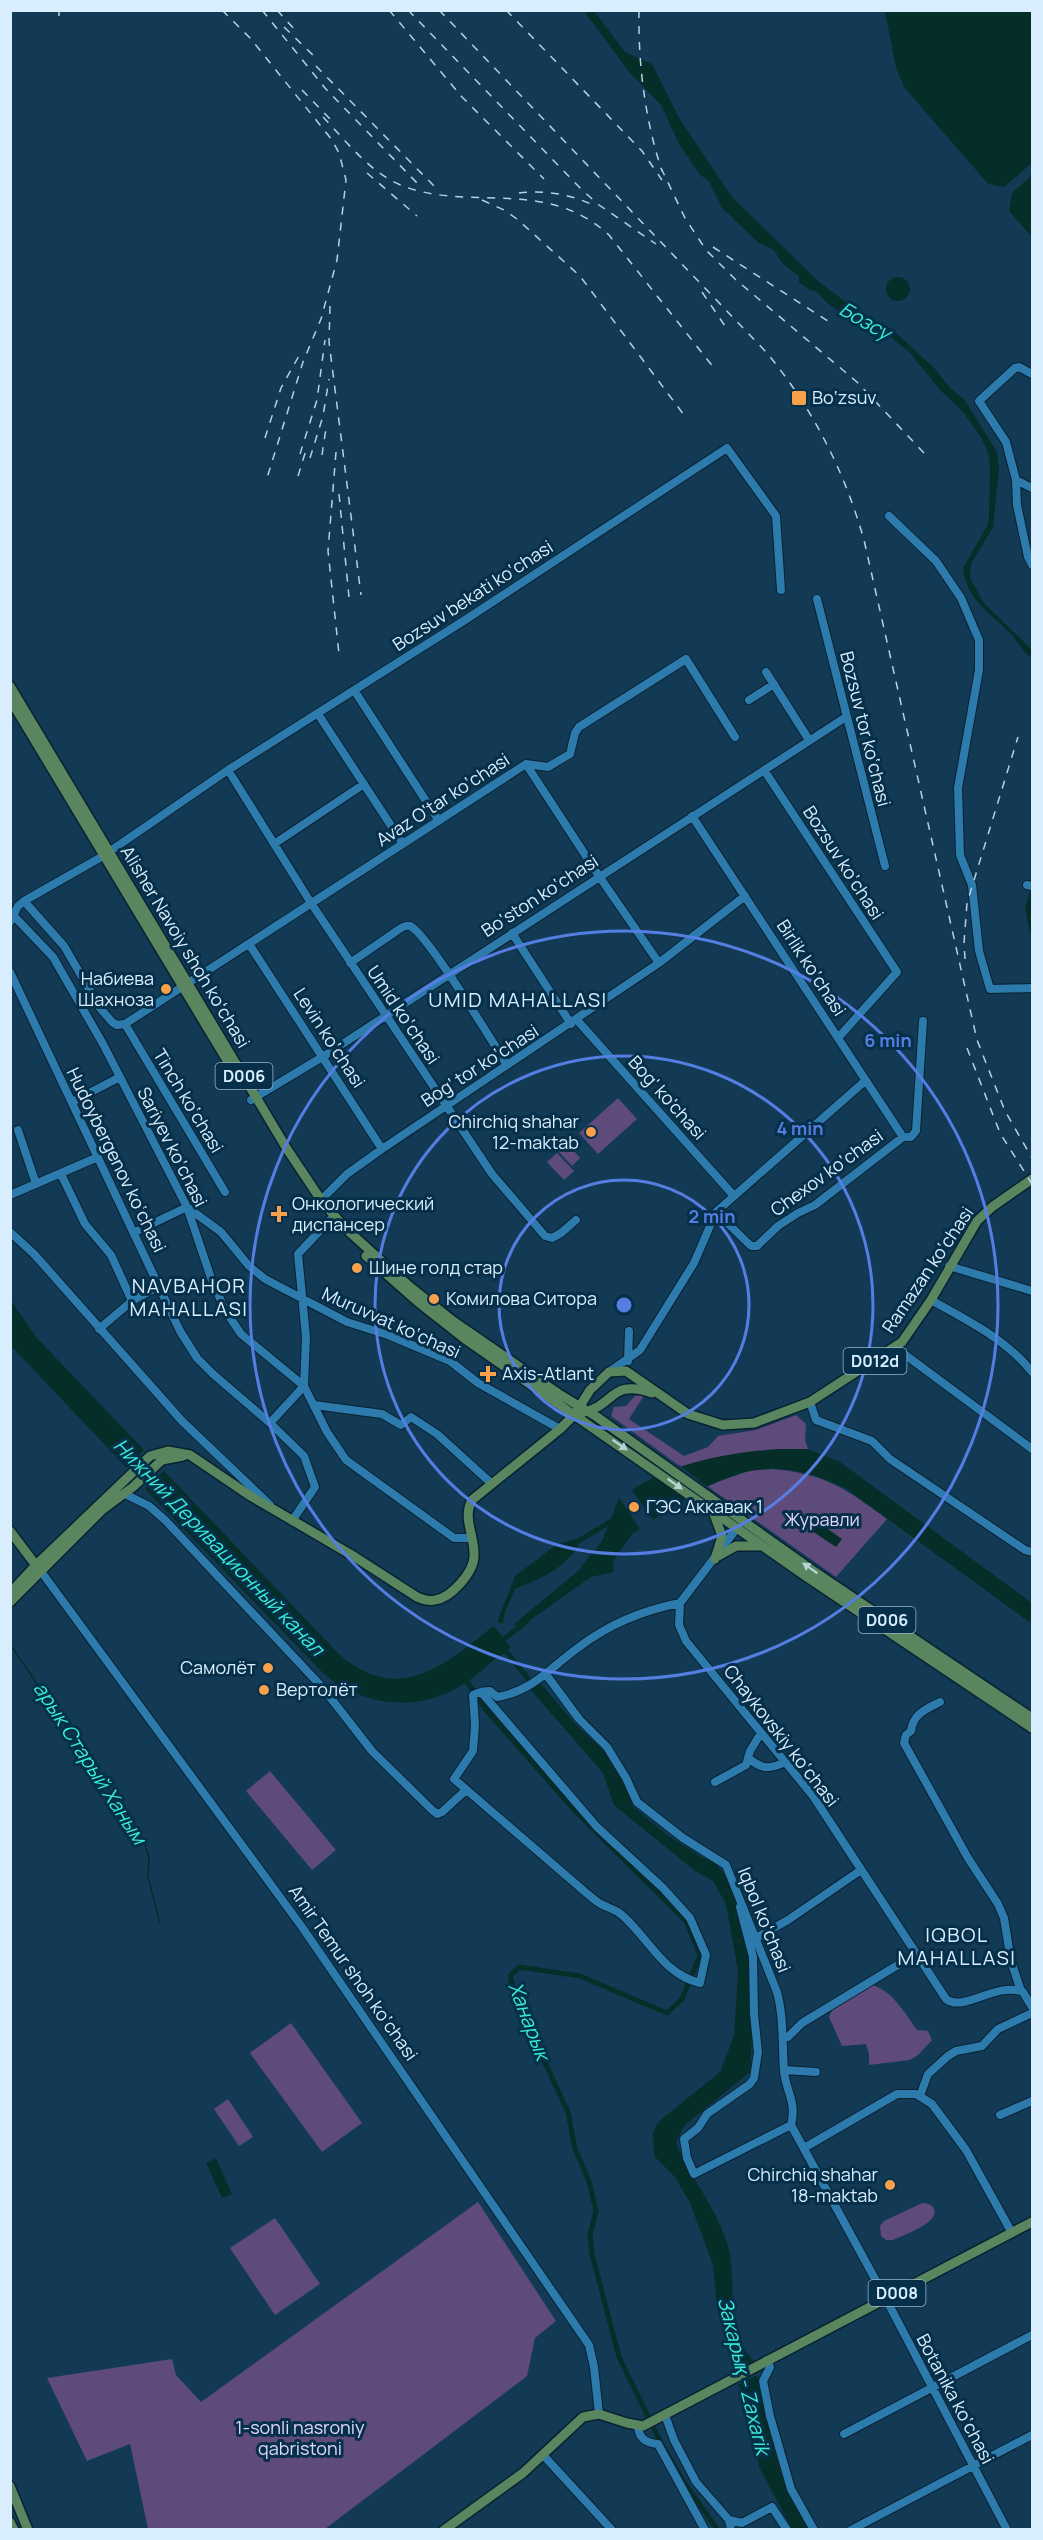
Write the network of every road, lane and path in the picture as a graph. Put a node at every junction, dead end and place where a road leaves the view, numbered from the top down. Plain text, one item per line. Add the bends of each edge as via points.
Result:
1 (1032, 374) edge
2 (1016, 480) junction
3 (1032, 489) edge
4 (889, 516) dead end
5 (1032, 565) edge
6 (781, 590) dead end
7 (817, 599) dead end
8 (766, 672) dead end
9 (774, 684) junction
10 (10, 686) edge
11 (354, 690) junction
12 (10, 699) edge
13 (749, 700) dead end
14 (318, 714) junction
15 (846, 717) junction
16 (735, 737) dead end
17 (809, 740) junction
18 (526, 764) junction
19 (228, 770) junction
20 (764, 770) junction
21 (364, 784) junction
22 (692, 816) junction
23 (439, 821) junction
24 (274, 844) junction
25 (403, 844) junction
26 (106, 854) junction
27 (885, 866) dead end
28 (598, 876) junction
29 (745, 896) junction
30 (24, 901) junction
31 (311, 903) junction
32 (12, 917) edge
33 (512, 933) junction
34 (249, 944) junction
35 (350, 963) junction
36 (659, 963) junction
37 (10, 972) edge
38 (448, 974) junction
39 (186, 986) junction
40 (1032, 988) edge
41 (385, 1015) junction
42 (923, 1021) dead end
43 (574, 1022) junction
44 (125, 1024) junction
45 (838, 1038) junction
46 (324, 1056) junction
47 (507, 1065) junction
48 (120, 1077) junction
49 (865, 1081) junction
50 (254, 1099) junction
51 (72, 1102) junction
52 (447, 1105) junction
53 (18, 1130) dead end
54 (903, 1137) junction
55 (382, 1149) junction
56 (98, 1157) junction
57 (61, 1174) junction
58 (1032, 1179) edge
59 (36, 1184) junction
60 (225, 1192) dead end
61 (10, 1195) edge
62 (734, 1196) junction
63 (321, 1200) junction
64 (187, 1207) junction
65 (716, 1212) junction
66 (330, 1220) junction
67 (576, 1220) dead end
68 (10, 1232) edge
69 (135, 1232) junction
70 (950, 1266) junction
71 (159, 1286) junction
72 (1032, 1291) edge
73 (303, 1300) junction
74 (931, 1300) junction
75 (132, 1301) junction
76 (99, 1329) junction
77 (896, 1348) junction
78 (640, 1350) junction
79 (628, 1360) junction
80 (626, 1371) junction
81 (609, 1372) junction
82 (1032, 1372) edge
83 (304, 1386) junction
84 (590, 1390) junction
85 (557, 1397) junction
86 (609, 1397) junction
87 (666, 1399) junction
88 (810, 1402) junction
89 (314, 1406) junction
90 (586, 1415) junction
91 (270, 1423) junction
92 (560, 1429) junction
93 (615, 1429) junction
94 (1032, 1449) edge
95 (199, 1461) junction
96 (491, 1483) junction
97 (125, 1494) junction
98 (706, 1506) junction
99 (277, 1512) junction
100 (292, 1521) junction
101 (740, 1523) junction
102 (10, 1531) edge
103 (471, 1539) junction
104 (763, 1546) junction
105 (1032, 1552) edge
106 (715, 1559) junction
107 (38, 1567) junction
108 (10, 1593) edge
109 (10, 1602) edge
110 (680, 1603) junction
111 (546, 1673) junction
112 (477, 1693) junction
113 (940, 1702) dead end
114 (1032, 1718) edge
115 (1032, 1728) edge
116 (761, 1733) junction
117 (748, 1758) junction
118 (785, 1762) junction
119 (715, 1782) dead end
120 (466, 1790) junction
121 (861, 1870) junction
122 (742, 1902) junction
123 (756, 1938) junction
124 (916, 1954) junction
125 (1021, 1991) junction
126 (1032, 2007) edge
127 (1032, 2013) edge
128 (783, 2037) junction
129 (784, 2070) junction
130 (816, 2072) dead end
131 (920, 2096) junction
132 (1032, 2101) edge
133 (1000, 2115) dead end
134 (790, 2125) junction
135 (804, 2148) junction
136 (1032, 2222) edge
137 (1012, 2233) junction
138 (886, 2299) junction
139 (1032, 2335) edge
140 (764, 2362) junction
141 (931, 2388) junction
142 (599, 2414) junction
143 (665, 2415) junction
144 (641, 2425) junction
145 (844, 2434) dead end
146 (1032, 2435) edge
147 (544, 2456) junction
148 (973, 2467) junction
149 (10, 2486) edge
150 (729, 2520) junction
151 (10, 2522) edge
152 (14, 2529) edge
153 (28, 2529) edge
154 (444, 2529) edge
155 (612, 2529) edge
156 (703, 2529) edge
157 (731, 2529) edge
158 (787, 2529) edge
159 (814, 2529) edge
160 (851, 2529) edge
161 (1007, 2529) edge

1 - 2 street via 1015,368 979,401 1006,442
2 - 3 street
2 - 5 street via 1017,505
4 - 40 street via 936,561 961,598 979,640 979,670 958,788 960,855 974,895 974,922 990,989
6 - 11 street, Bozsuv bekati ko‘chasi via 776,516 727,448
7 - 15 street, Bozsuv tor ko‘chasi
8 - 9 street
9 - 13 street
9 - 17 street
10 - 26 main road, Alisher Navoiy shoh koʻchasi / D006
11 - 14 street, Bozsuv bekati ko‘chasi
11 - 23 street
12 - 26 main road, Alisher Navoiy shoh koʻchasi / D006
14 - 19 street, Bozsuv bekati ko‘chasi
14 - 21 street
15 - 17 street, Bo‘ston ko‘chasi
15 - 27 street, Bozsuv tor ko‘chasi
16 - 18 street, Avaz O‘tar ko‘chasi via 686,659 579,727 570,754 548,767
17 - 20 street, Bo‘ston ko‘chasi
18 - 23 street, Avaz O‘tar ko‘chasi
18 - 28 street
19 - 24 street, Umid ko‘chasi
19 - 26 street, Bozsuv bekati ko‘chasi
20 - 22 street, Bo‘ston ko‘chasi
20 - 45 street, Bozsuv ko‘chasi via 897,972
21 - 24 street
21 - 25 street
22 - 28 street, Bo‘ston ko‘chasi
22 - 29 street, Birlik ko‘chasi
23 - 25 street, Avaz O‘tar ko‘chasi
24 - 31 street, Umid ko‘chasi
25 - 31 street, Avaz O‘tar ko‘chasi
26 - 30 street
26 - 39 main road, Alisher Navoiy shoh koʻchasi / D006
28 - 33 street, Bo‘ston ko‘chasi
28 - 36 street
29 - 36 street, Bog‘ tor ko‘chasi
29 - 45 street, Birlik ko‘chasi
30 - 32 street
30 - 44 street, Tinch ko‘chasi via 64,946 106,1015 117,1025
31 - 34 street, Avaz O‘tar ko‘chasi
31 - 35 street, Umid ko‘chasi
32 - 48 street, Sariyev ko‘chasi via 53,957
33 - 38 street, Bo‘ston ko‘chasi
33 - 43 street, Bog' ko'chasi
34 - 39 street, Avaz O‘tar ko‘chasi
34 - 46 street, Levin ko‘chasi
35 - 38 street via 406,925 424,940
35 - 41 street, Umid ko‘chasi
36 - 43 street, Bog‘ tor ko‘chasi
37 - 51 street, Hudoybergenov ko‘chasi
38 - 41 street, Bo‘ston ko‘chasi
38 - 47 street
39 - 44 street
39 - 50 main road, Alisher Navoiy shoh koʻchasi / D006
41 - 46 street, Bo‘ston ko‘chasi
41 - 52 street, Umid ko‘chasi
42 - 54 street via 916,1131 911,1137
43 - 47 street, Bog‘ tor ko‘chasi
43 - 62 street, Bog' ko'chasi
44 - 60 street, Tinch ko‘chasi
45 - 49 street, Birlik ko‘chasi
46 - 50 street, Bo‘ston ko‘chasi
46 - 55 street, Levin ko‘chasi
47 - 52 street, Bog‘ tor ko‘chasi
48 - 51 street
48 - 64 street, Sariyev ko‘chasi
49 - 54 street, Birlik ko‘chasi
49 - 62 street
50 - 63 main road, Alisher Navoiy shoh koʻchasi / D006
50 - 66 main road, Alisher Navoiy shoh koʻchasi / D006 via 291,1166
51 - 56 street, Hudoybergenov ko‘chasi
52 - 55 street, Bog‘ tor ko‘chasi
52 - 67 street, Umid ko‘chasi via 492,1174 544,1236 552,1238
53 - 59 street
54 - 65 street, Chexov ko‘chasi via 815,1205 778,1226 757,1246 751,1246
55 - 63 street, Bog‘ tor ko‘chasi via 347,1174
56 - 57 street
56 - 69 street, Hudoybergenov ko‘chasi
57 - 59 street
57 - 75 street via 85,1224 111,1255
58 - 70 main road, Ramazan ko‘chasi / D012d via 982,1216
59 - 61 street
62 - 65 street
63 - 85 main road, Alisher Navoiy shoh koʻchasi / D006 via 409,1286
64 - 69 street
64 - 73 street, Muruvvat ko‘chasi via 221,1232 265,1279
64 - 83 street, Sariyev ko‘chasi via 225,1310 241,1334
65 - 78 street via 694,1263
66 - 73 street via 298,1254
66 - 85 main road, Alisher Navoiy shoh koʻchasi / D006 via 431,1313
68 - 76 street
69 - 71 street, Hudoybergenov ko‘chasi
70 - 72 street
70 - 74 main road, Ramazan ko‘chasi / D012d
71 - 75 street
71 - 91 street, Hudoybergenov ko‘chasi via 198,1358
73 - 83 street via 307,1354
73 - 92 street, Muruvvat ko‘chasi via 347,1322 450,1361 478,1383
74 - 77 main road, Ramazan ko‘chasi / D012d
74 - 82 street via 996,1338
75 - 76 street
76 - 99 street via 182,1421
77 - 88 main road, Ramazan ko‘chasi / D012d
77 - 94 street
78 - 79 street
78 - 79 street via 632,1349 629,1331
79 - 80 street
79 - 81 street
80 - 81 main road
80 - 86 main road
80 - 87 main road, Ramazan ko‘chasi / D012d
81 - 84 main road
83 - 89 street, Sariyev ko‘chasi
83 - 91 street
84 - 85 main road
84 - 86 main road via 590,1403 596,1405
84 - 90 main road
85 - 90 main road, Alisher Navoiy shoh koʻchasi / D006
85 - 92 main road via 563,1412
86 - 87 main road, D012d via 637,1389
86 - 90 main road
86 - 93 main road via 607,1413
87 - 88 main road, Ramazan ko‘chasi / D012d via 697,1418 734,1425 760,1421
88 - 105 street via 816,1420 872,1441 890,1459 946,1499
89 - 96 street via 382,1414 399,1425 411,1417 437,1434
89 - 103 street, Sariyev ko‘chasi via 346,1460 454,1538
90 - 92 main road
90 - 92 main road
90 - 93 main road, Alisher Navoiy shoh koʻchasi / D006
90 -> 98 main road, Alisher Navoiy shoh koʻchasi / D006
91 - 100 street, Hudoybergenov ko‘chasi via 304,1456 315,1487
92 - 96 main road
93 - 101 main road, Alisher Navoiy shoh koʻchasi / D006 via 708,1495
95 - 97 main road via 177,1456 165,1459
95 - 99 main road
95 - 107 main road via 174,1451 150,1456
96 - 103 main road via 475,1496 469,1507
97 - 107 main road
97 - 120 street via 149,1506 165,1520 322,1687 372,1751 436,1814
98 - 101 main road, D006
98 - 106 main road via 722,1530
99 - 100 main road
100 - 103 main road via 430,1601 446,1596 469,1571 474,1556
101 - 104 main road, D006
101 - 106 street
114 -> 101 main road, D006
102 - 107 main road, Amir Temur shoh ko‘chasi
104 - 106 main road via 736,1546
104 - 115 main road, D006
106 - 110 street
107 - 108 main road
107 - 109 main road
107 - 142 street, Amir Temur shoh ko‘chasi via 302,1927 589,2346
110 - 111 street via 656,1608 601,1632
110 - 116 street, Chaykovskiy ko‘chasi via 679,1625 686,1641
111 - 112 street via 515,1694 497,1697 490,1691
111 - 122 street, Iqbol koʻchasi via 579,1719 607,1747 637,1802 682,1838 726,1865
112 - 120 street via 473,1752 454,1779
112 - 120 street via 597,1827 690,1918 706,1955 699,1983 685,1979 661,1960 624,1917 592,1897
113 - 125 street via 915,1716 904,1743 998,1904
116 - 117 street
116 - 118 street, Chaykovskiy ko‘chasi
117 - 118 street via 768,1769
117 - 119 street via 743,1768
118 - 121 street, Chaykovskiy ko‘chasi via 813,1796
121 - 123 street
121 - 124 street, Chaykovskiy ko‘chasi
122 - 123 street, Iqbol koʻchasi
122 - 134 street via 739,1904 753,1957 758,2052 754,2078 707,2114 699,2128 684,2139 687,2158 694,2174
123 - 128 street, Iqbol koʻchasi via 777,1992
124 - 125 street, Chaykovskiy ko‘chasi via 951,2002 961,2003 1003,1989
124 - 128 street
125 - 126 street
127 - 131 street via 998,2030 982,2046 948,2056 928,2074
128 - 129 street, Iqbol koʻchasi
129 - 130 street
129 - 134 street, Iqbol koʻchasi via 794,2105
131 - 135 street via 897,2094
131 - 137 street via 932,2104 966,2150
132 - 133 street
134 - 135 street, Botanika ko‘chasi
135 - 138 street, Botanika ko‘chasi
136 - 137 main road, D008
137 - 138 main road, D008
138 - 140 main road, D008
138 - 141 street, Botanika ko‘chasi
139 - 141 street
140 - 143 main road, D008
140 - 159 street via 770,2367 763,2381 770,2416 791,2489
141 - 145 street
141 - 148 street, Botanika ko‘chasi
142 - 144 main road
142 - 147 main road via 581,2419
143 - 144 main road, D008
143 - 150 street via 696,2482
144 - 156 street via 638,2432 650,2444 658,2444
146 - 148 street
147 - 154 main road
147 - 155 street
148 - 160 street
148 - 161 street, Botanika ko‘chasi
149 - 153 main road
150 - 157 street
150 - 158 street via 741,2523 772,2507
151 - 152 main road

